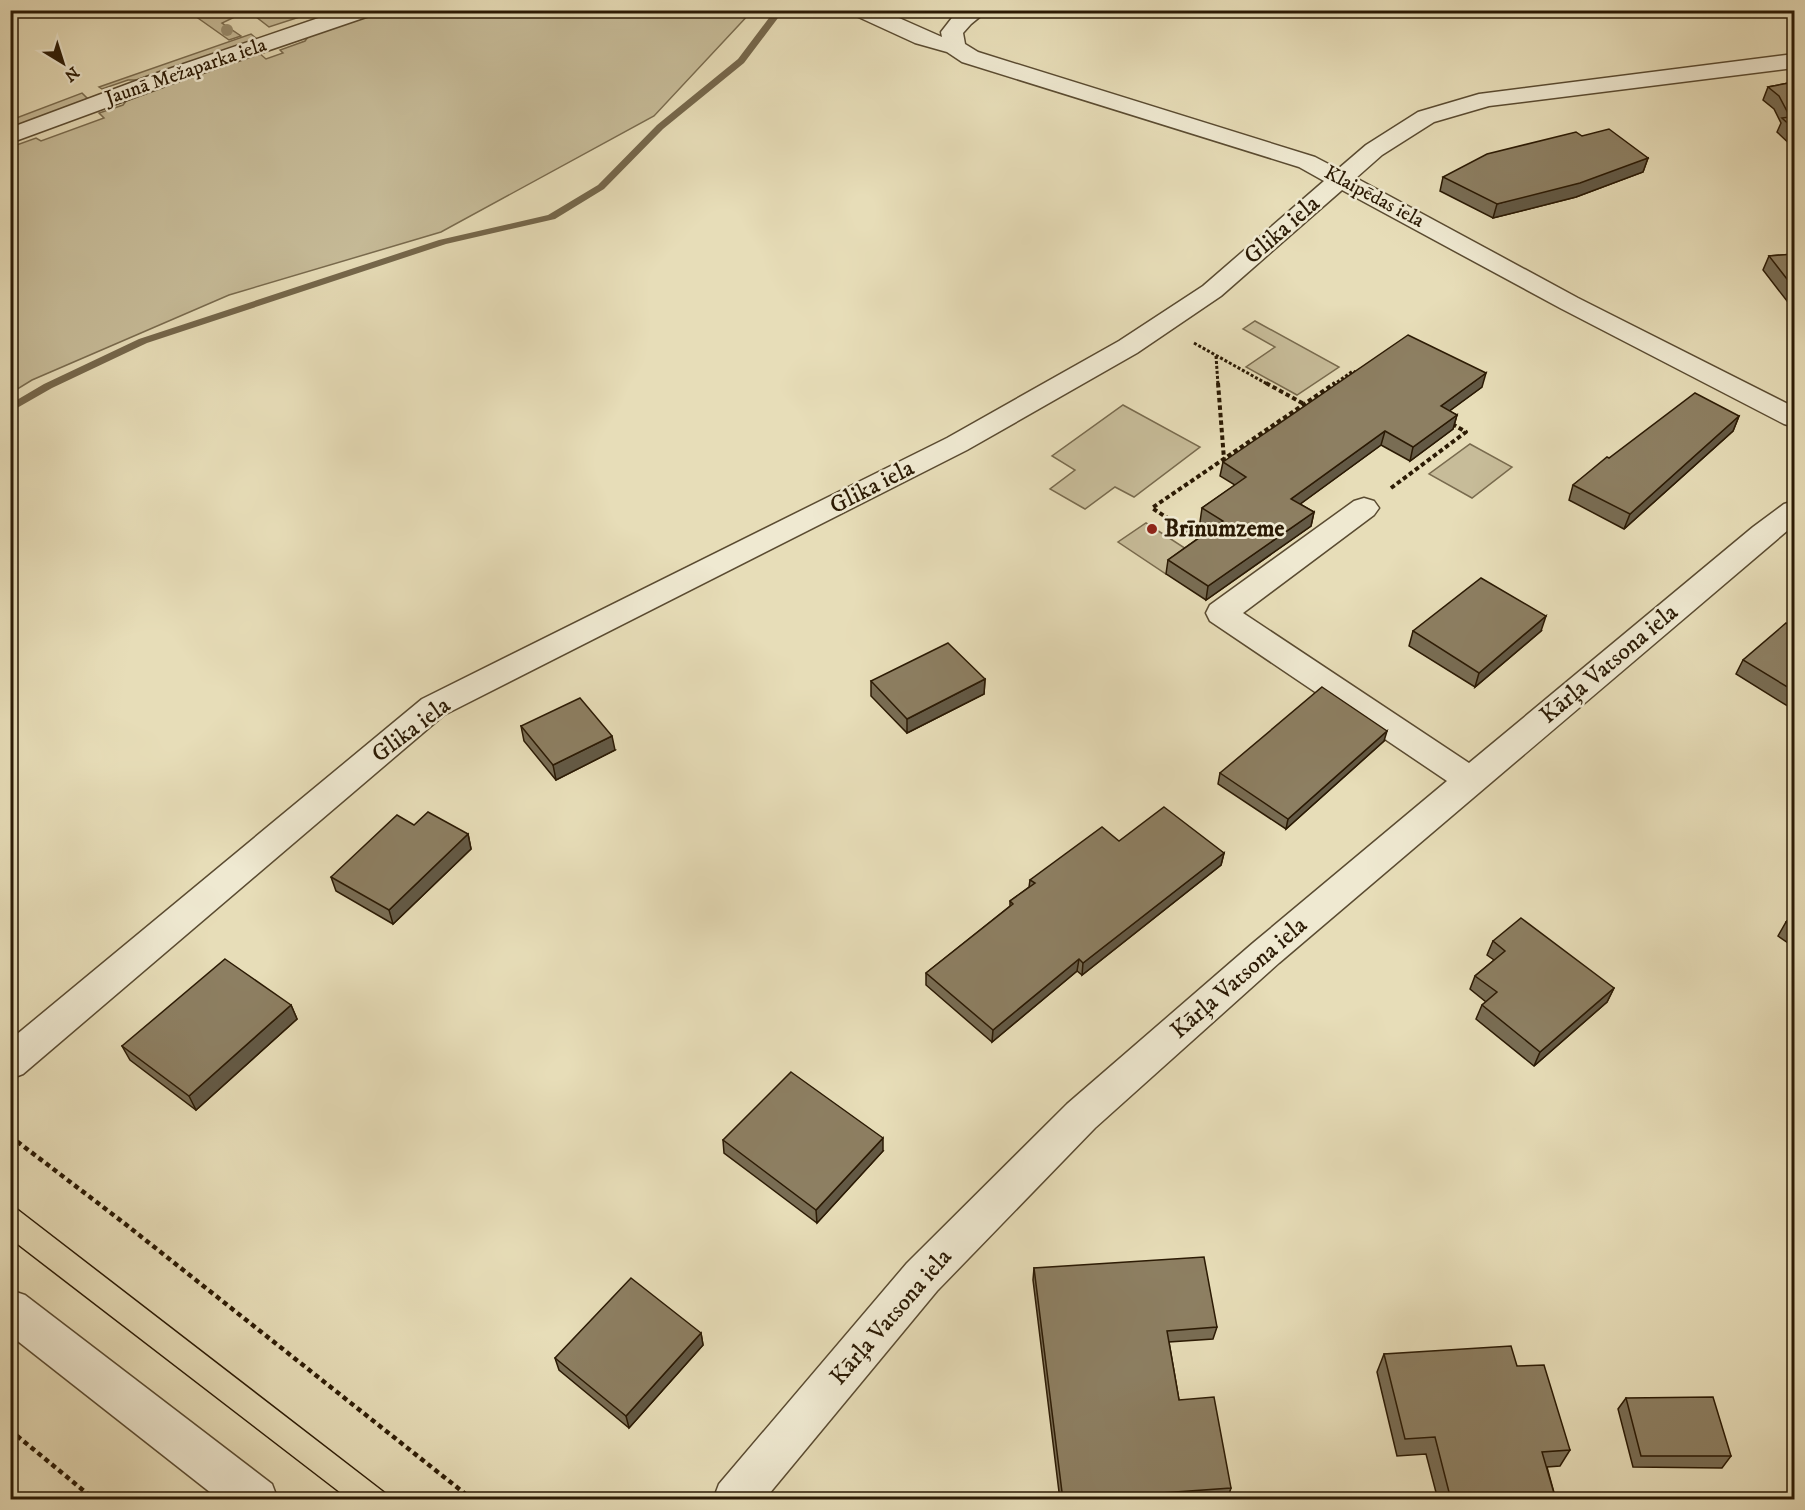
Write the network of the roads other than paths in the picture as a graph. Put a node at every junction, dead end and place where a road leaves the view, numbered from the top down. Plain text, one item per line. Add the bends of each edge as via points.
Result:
1 (364, 10) edge
2 (862, 10) edge
3 (978, 10) edge
4 (955, 47) junction
5 (1794, 61) edge
6 (10, 136) edge
7 (1341, 178) junction
8 (1794, 418) edge
9 (1364, 508) road end
10 (1794, 511) edge
11 (1472, 781) junction
12 (10, 1063) edge
13 (10, 1309) edge
14 (256, 1500) edge
15 (735, 1500) edge

1 - 6 street, Jaunā Mežaparka iela via 168,76
2 - 4 street, Klaipēdas iela via 923,38
3 - 4 street via 952,32
4 - 7 street, Klaipēdas iela via 981,61 1307,162
5 - 7 street, Glika iela via 1487,99 1454,107 1399,132
7 - 8 street, Klaipēdas iela via 1569,303
7 - 12 street, Glika iela via 1212,291 1128,347 957,444 433,707
9 - 11 street via 1221,613
10 - 11 street, Kārļa Vatsona iela
11 - 15 street, Kārļa Vatsona iela via 1266,953 1081,1116 922,1277
13 - 14 street

